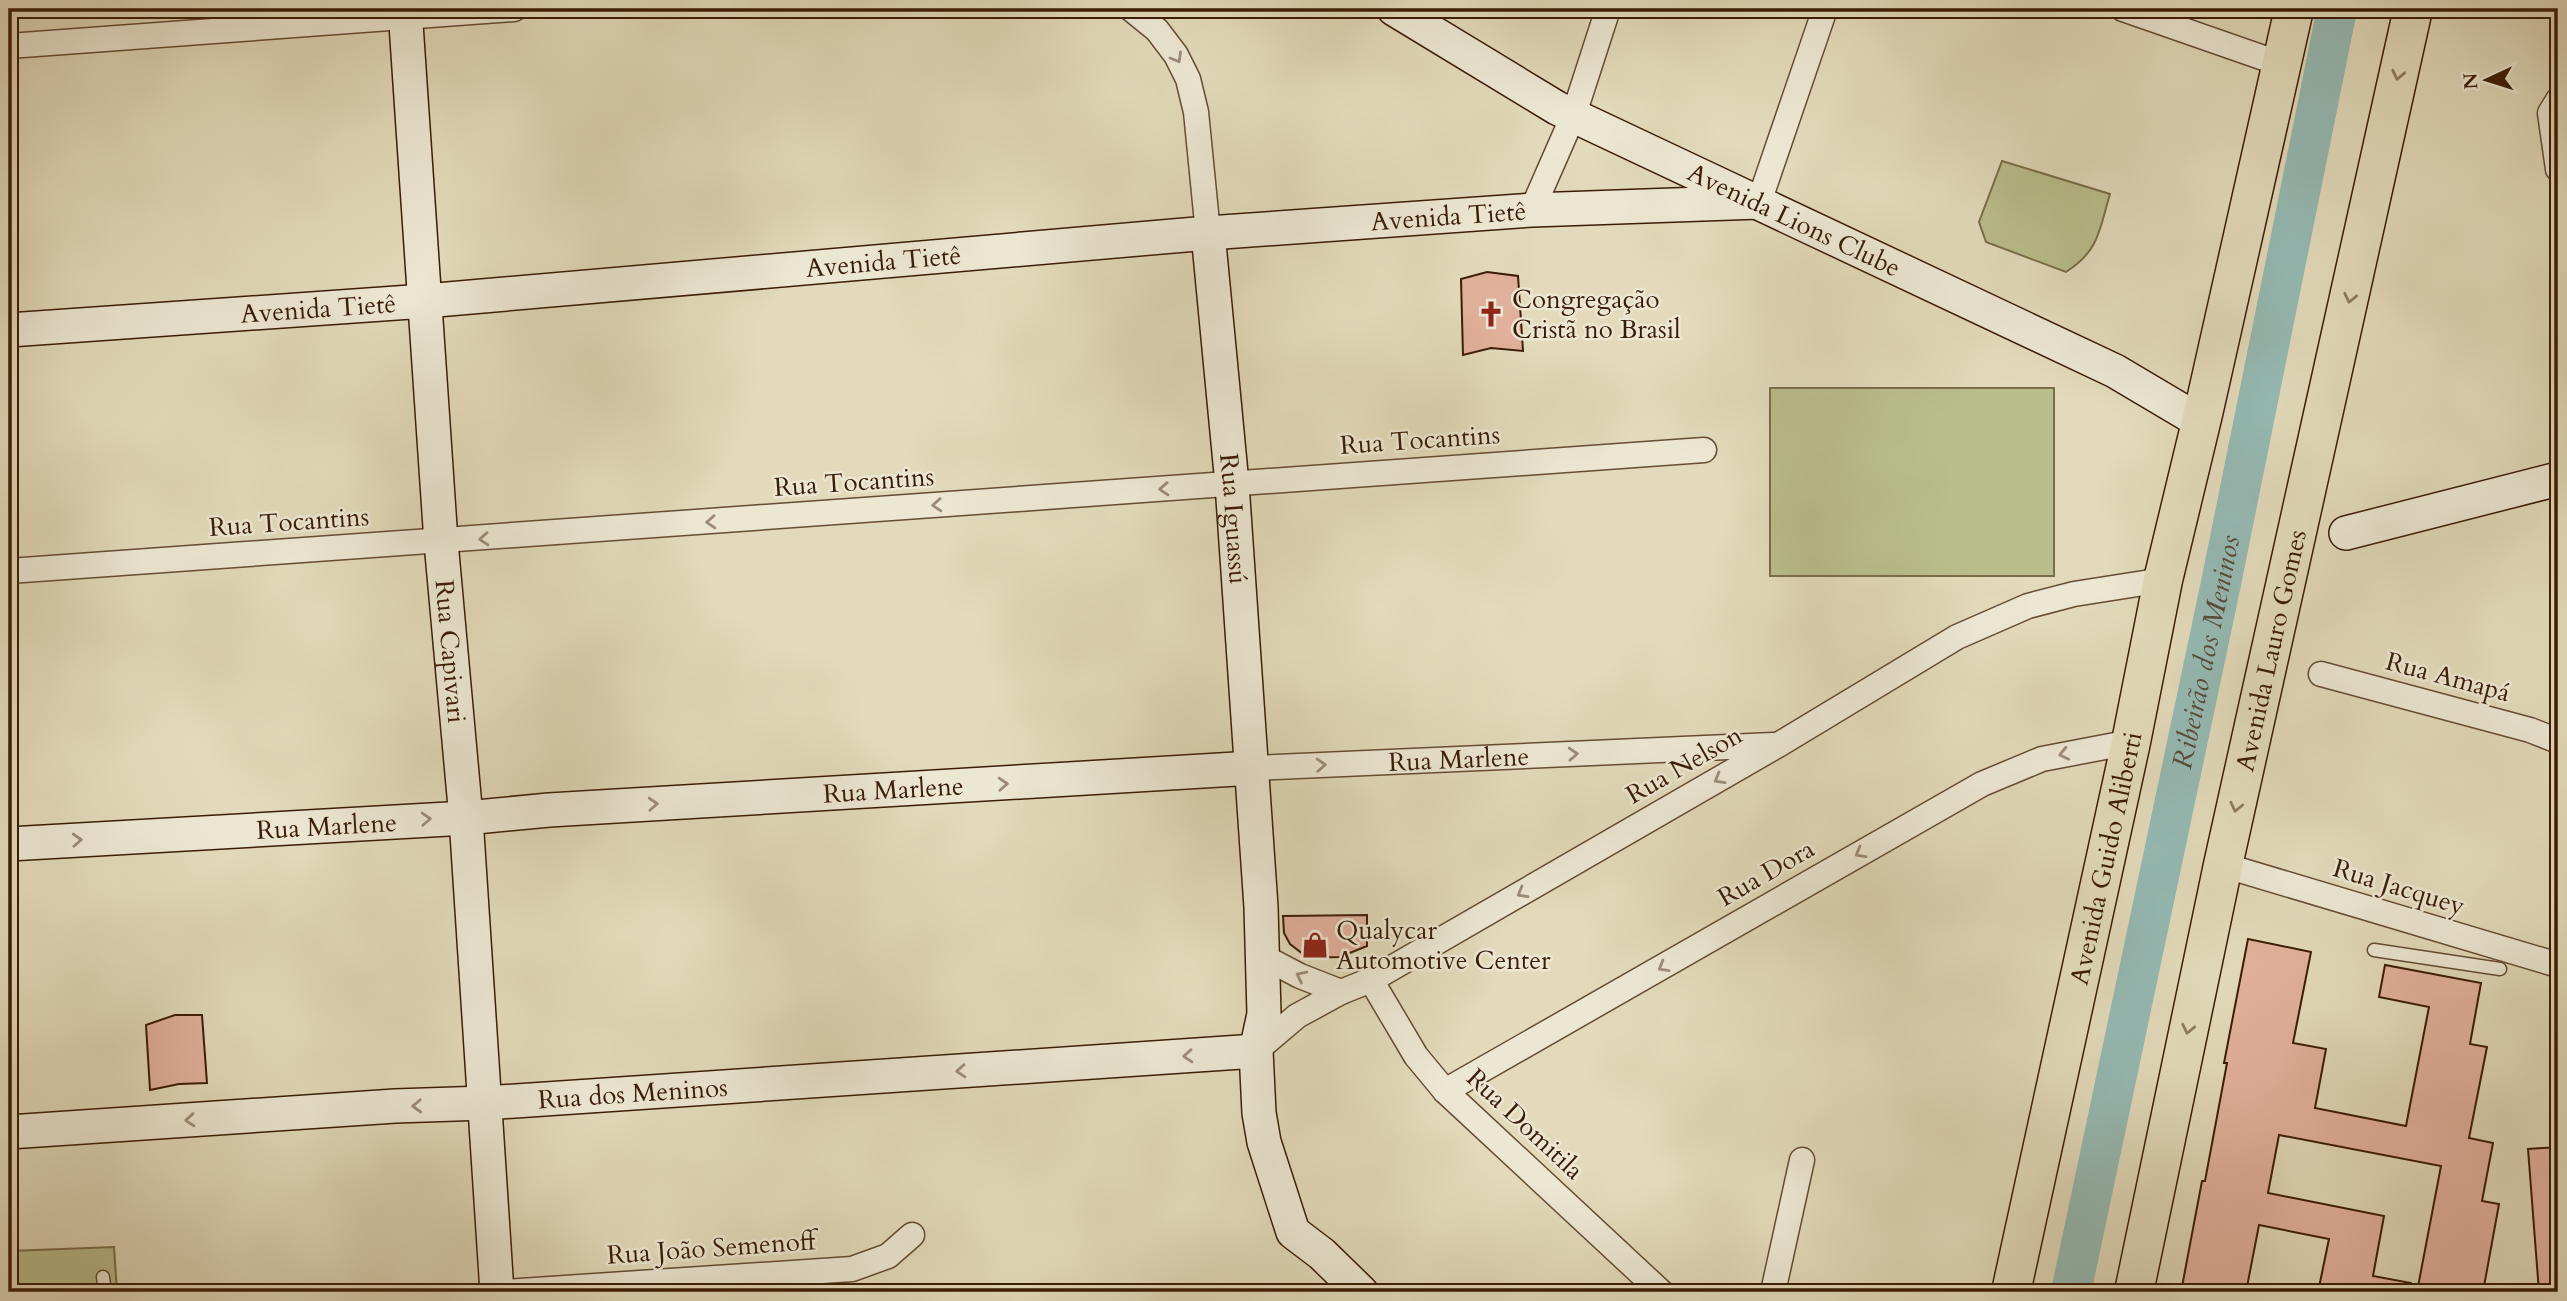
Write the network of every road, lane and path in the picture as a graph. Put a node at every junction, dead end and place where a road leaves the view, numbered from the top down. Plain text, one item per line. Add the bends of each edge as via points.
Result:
1 (514, 9) edge
2 (1131, 9) edge
3 (1394, 9) edge
4 (1608, 9) edge
5 (1825, 9) edge
6 (2123, 9) edge
7 (2294, 9) edge
8 (2413, 9) edge
9 (405, 13) edge
10 (9, 46) edge
11 (2281, 64) junction
12 (2554, 106) edge
13 (1574, 114) junction
14 (2558, 169) edge
15 (1759, 202) junction
16 (1532, 210) junction
17 (1209, 233) junction
18 (425, 301) junction
19 (9, 330) edge
20 (2201, 422) junction
21 (1704, 450) dead end
22 (2558, 479) edge
23 (1232, 484) junction
24 (2346, 533) dead end
25 (441, 542) junction
26 (9, 571) edge
27 (2163, 580) junction
28 (2321, 674) dead end
29 (2558, 723) edge
30 (2530, 730) junction
31 (2131, 741) junction
32 (2558, 741) edge
33 (1778, 745) junction
34 (1253, 768) junction
35 (466, 818) junction
36 (9, 844) edge
37 (2223, 865) junction
38 (2374, 950) dead end
39 (1262, 956) junction
40 (2558, 965) edge
41 (2500, 969) dead end
42 (1371, 981) junction
43 (1341, 992) junction
44 (1256, 1051) junction
45 (1445, 1091) junction
46 (485, 1103) junction
47 (9, 1132) edge
48 (1802, 1160) dead end
49 (912, 1235) dead end
50 (103, 1277) dead end
51 (104, 1292) edge
52 (496, 1292) edge
53 (503, 1292) edge
54 (1361, 1292) edge
55 (1661, 1292) edge
56 (1773, 1292) edge
57 (2011, 1292) edge
58 (2134, 1292) edge

1 - 9 street
2 -> 17 street, Rua Iguassú via 1157,30 1188,79
3 - 13 street, Avenida Lions Clube
4 - 13 street
5 - 15 street
6 - 11 street
7 - 11 main road
8 -> 37 main road, Avenida Lauro Gomes
9 - 10 street
9 - 18 street, Rua Capivari
11 - 20 main road
12 - 14 street
13 - 15 street, Avenida Lions Clube
13 - 16 street
15 - 16 street, Avenida Tietê
15 - 20 street, Avenida Lions Clube via 2115,371
16 - 17 street, Avenida Tietê
17 - 18 street, Avenida Tietê
17 - 23 street, Rua Iguassú
18 - 19 street, Avenida Tietê
18 - 25 street, Rua Capivari
20 - 27 main road, Avenida Guido Aliberti
21 - 23 street, Rua Tocantins
22 - 24 street
23 -> 25 street, Rua Tocantins
23 - 34 street, Rua Iguassú
25 - 26 street, Rua Tocantins
25 - 35 street, Rua Capivari
27 - 31 main road, Avenida Guido Aliberti
27 - 33 street, Rua Nelson via 2074,594 1998,617
28 - 30 street, Rua Amapá
29 - 30 street
30 - 32 street, Rua Amapá
31 -> 45 street, Rua Dora via 2042,759 1982,783
31 - 57 main road, Avenida Guido Aliberti
34 -> 33 street, Rua Marlene
33 -> 42 street, Rua Nelson
35 -> 34 street, Rua Marlene
34 - 39 street, Rua Iguassú
36 -> 35 street, Rua Marlene
35 - 46 street, Rua Capivari
37 - 40 street, Rua Jacquey
37 -> 58 main road, Avenida Lauro Gomes
38 - 41 lane
43 -> 39 street
39 - 44 street, Rua Iguassú via 1264,1014
42 - 43 street, Rua Nelson
42 - 45 street, Rua Domitila via 1416,1056
43 - 44 street, Rua Nelson via 1297,1016
44 -> 46 street, Rua dos Meninos
44 - 54 street, Rua Iguassú via 1264,1142 1293,1232
45 - 55 street, Rua Domitila
46 -> 47 street, Rua dos Meninos
46 - 52 street, Rua Capivari
48 - 56 street
49 - 53 street, Rua João Semenoff via 888,1256 852,1269
50 - 51 lane

